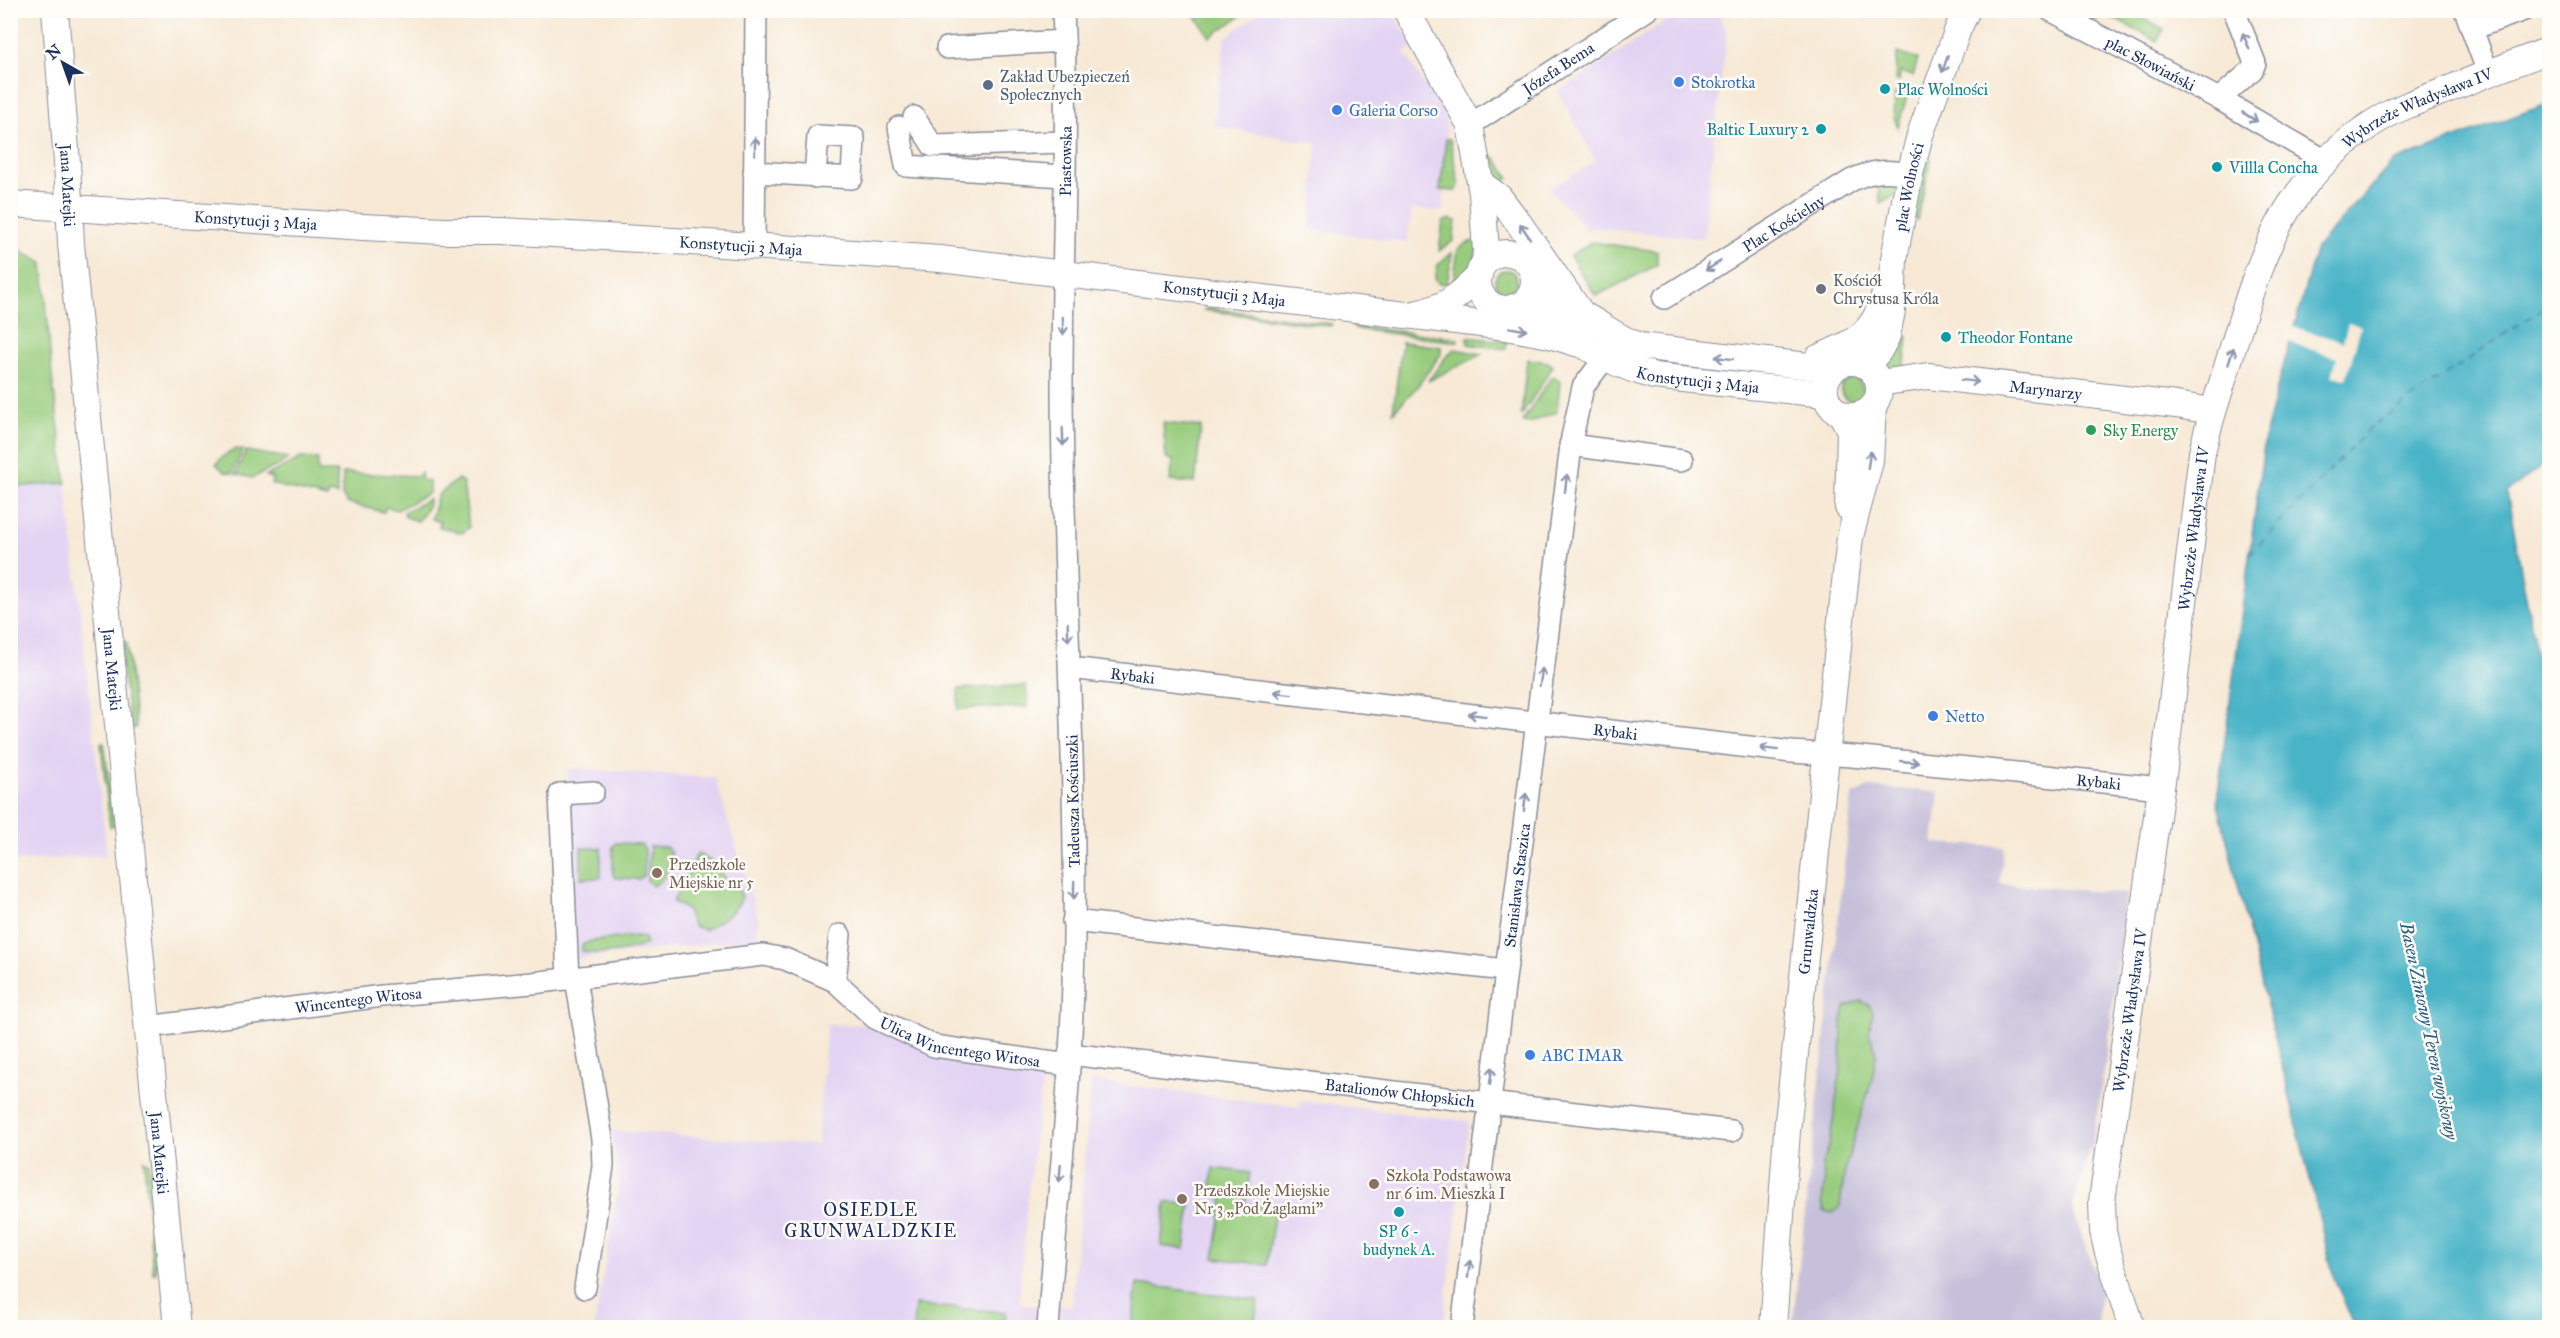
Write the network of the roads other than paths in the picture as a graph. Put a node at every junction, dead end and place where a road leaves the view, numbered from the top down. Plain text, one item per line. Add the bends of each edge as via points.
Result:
1 (55, 10) edge
2 (756, 10) edge
3 (1063, 10) edge
4 (1406, 10) edge
5 (1647, 10) edge
6 (1967, 10) edge
7 (2050, 10) edge
8 (2234, 10) edge
9 (2524, 10) edge
10 (2468, 20) edge
11 (1064, 41) junction
12 (947, 48) dead end
13 (2550, 50) edge
14 (2488, 73) junction
15 (2219, 99) junction
16 (1470, 125) junction
17 (1065, 142) junction
18 (2326, 161) junction
19 (754, 172) junction
20 (1910, 174) junction
21 (1064, 176) junction
22 (815, 177) dead end
23 (1481, 188) junction
24 (10, 204) edge
25 (71, 209) junction
26 (754, 246) junction
27 (1894, 259) junction
28 (1527, 268) junction
29 (1482, 269) junction
30 (1062, 273) junction
31 (1664, 298) dead end
32 (1506, 307) junction
33 (1581, 314) junction
34 (1409, 316) junction
35 (1460, 322) junction
36 (1583, 345) junction
37 (1605, 358) junction
38 (1782, 364) junction
39 (1834, 369) junction
40 (1873, 385) junction
41 (1779, 389) junction
42 (1825, 394) junction
43 (2212, 411) junction
44 (1842, 415) junction
45 (1570, 445) junction
46 (1850, 459) junction
47 (1682, 460) dead end
48 (1850, 537) junction
49 (1070, 668) junction
50 (1535, 722) junction
51 (1839, 755) junction
52 (2161, 788) junction
53 (593, 792) dead end
54 (1073, 921) junction
55 (840, 935) dead end
56 (1505, 970) junction
57 (572, 978) junction
58 (838, 984) junction
59 (860, 1004) joint
60 (148, 1027) junction
61 (1069, 1059) junction
62 (1488, 1104) junction
63 (1731, 1131) dead end
64 (585, 1288) dead end
65 (177, 1328) edge
66 (1048, 1328) edge
67 (1462, 1328) edge
68 (1773, 1328) edge
69 (2132, 1328) edge

1 - 25 street, Jana Matejki
19 -> 2 street
3 - 11 street, Piastowska
4 - 16 street
5 - 16 street, Józefa Bema
6 -> 20 street, plac Wolności
7 - 15 street, plac Słowiański
15 -> 8 street via 2255,63
9 - 10 street
10 - 14 street
11 - 12 street
11 - 17 street, Piastowska
13 - 14 street, Wybrzeże Władysława IV
14 - 18 street, Wybrzeże Władysława IV via 2396,110
15 -> 18 street, plac Słowiański
16 - 23 street
17 - 21 street, Piastowska
17 - 21 street via 933,146 907,122 906,166
43 -> 18 street, Wybrzeże Władysława IV via 2266,248 2283,215
19 - 22 street
19 - 26 street
20 - 27 street, plac Wolności
20 -> 31 street, Plac Kościelny via 1888,170 1852,180
21 - 30 street, Piastowska
23 - 28 street, Konstytucji 3 Maja via 1507,242
23 - 29 street via 1486,251
33 -> 23 street via 1518,222 1498,197
24 - 25 street, Konstytucji 3 Maja
25 - 26 street, Konstytucji 3 Maja
25 - 60 street, Jana Matejki via 71,244 108,638
26 - 30 street, Konstytucji 3 Maja via 940,259
27 - 38 street via 1879,314 1860,338 1813,360
27 - 40 street, plac Wolności via 1892,311
28 - 29 street via 1501,253
28 - 32 street via 1531,293 1521,304
28 - 33 street, Konstytucji 3 Maja via 1540,290 1560,307
29 - 32 street via 1482,296
29 - 34 street, Konstytucji 3 Maja via 1455,300
30 - 34 street, Konstytucji 3 Maja
30 -> 49 street, Tadeusza Kościuszki
32 - 35 street, Konstytucji 3 Maja
32 - 36 street, Konstytucji 3 Maja via 1531,311
38 -> 33 street, Konstytucji 3 Maja via 1639,346 1620,339
34 - 35 street, Konstytucji 3 Maja
35 -> 36 street via 1550,335
36 - 37 street, Konstytucji 3 Maja
37 - 41 street, Konstytucji 3 Maja via 1654,376
37 - 45 street, Stanisława Staszica via 1583,387
38 - 39 street, Konstytucji 3 Maja
39 - 40 street via 1853,362
39 - 42 street via 1825,384
40 -> 43 street, Marynarzy via 1928,376
40 - 44 street via 1858,416
48 -> 40 street, Grunwaldzka via 1870,461
41 - 42 street, Konstytucji 3 Maja
41 - 46 street via 1820,419
42 - 44 street via 1831,407
43 - 52 street, Wybrzeże Władysława IV via 2199,473
44 - 46 street, Grunwaldzka via 1850,431
45 - 47 street
50 -> 45 street, Stanisława Staszica
46 - 48 street, Grunwaldzka
48 - 51 street, Grunwaldzka
50 -> 49 street, Rybaki
49 -> 54 street, Tadeusza Kościuszki
51 -> 50 street, Rybaki
56 -> 50 street, Stanisława Staszica
51 -> 52 street, Rybaki
51 - 68 street, Grunwaldzka via 1787,1131
52 - 69 street, Wybrzeże Władysława IV via 2102,1201 2103,1231 2111,1267
53 - 57 street via 560,794
54 - 56 street
54 - 61 street, Tadeusza Kościuszki
55 - 58 street
62 -> 56 street, Stanisława Staszica
57 - 58 street, Wincentego Witosa via 763,955 785,959
57 - 60 street, Wincentego Witosa via 382,996
57 - 64 street via 602,1138 603,1166
58 - 59 street, Wincentego Witosa
59 - 61 street, Ulica Wincentego Witosa via 875,1018 934,1047
60 - 65 street, Jana Matejki
61 - 62 street, Batalionów Chłopskich
61 -> 66 street, Tadeusza Kościuszki
62 - 63 street, Batalionów Chłopskich
67 -> 62 street, Stanisława Staszica

